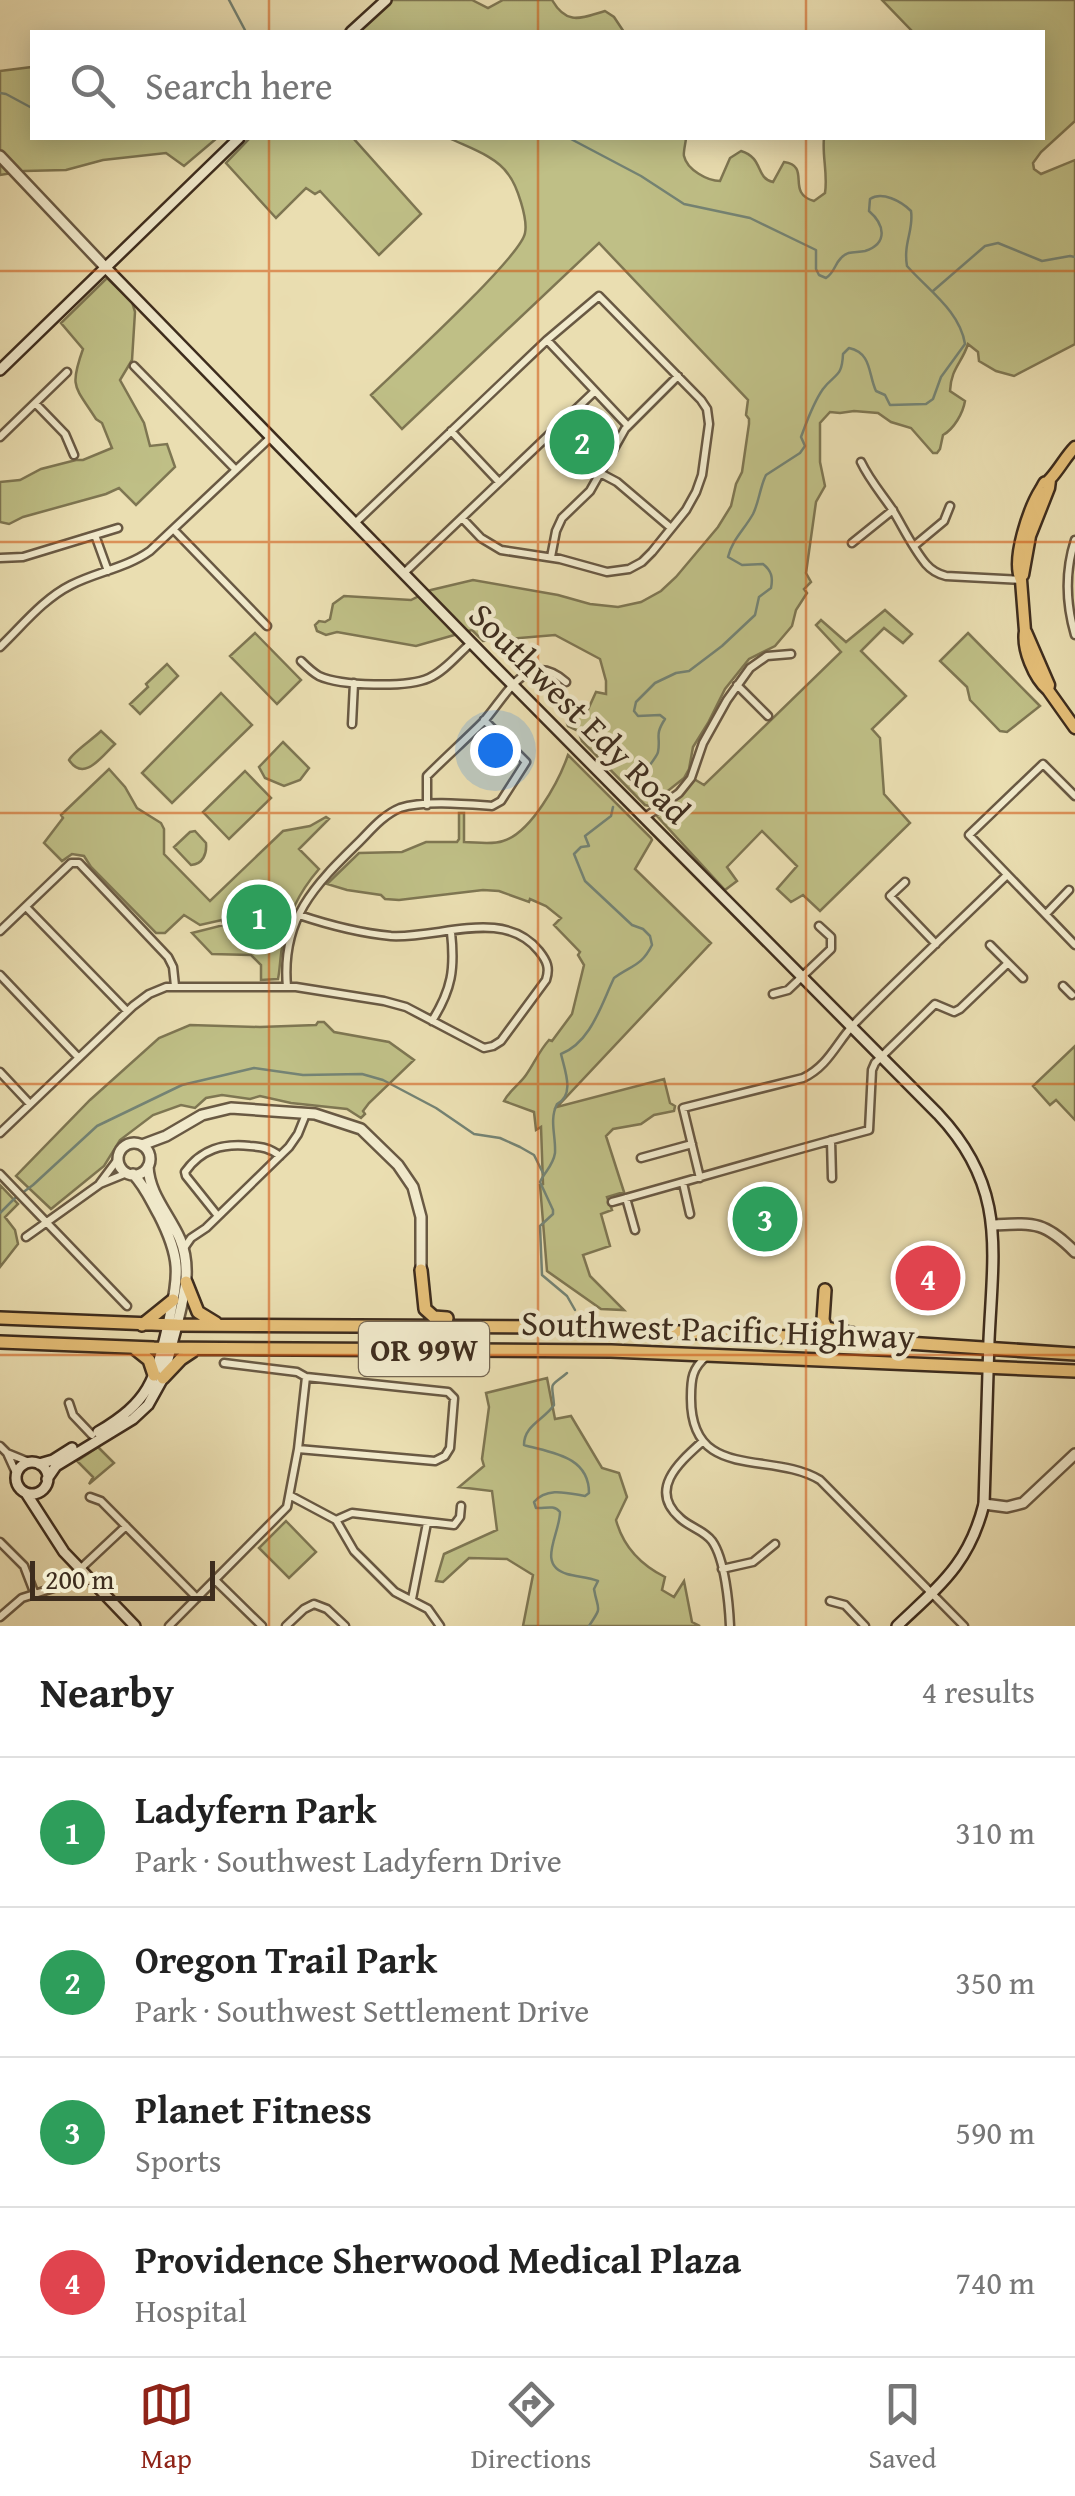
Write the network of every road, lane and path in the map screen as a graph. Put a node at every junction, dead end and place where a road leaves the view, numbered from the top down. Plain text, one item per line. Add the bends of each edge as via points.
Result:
1 (386, 0) edge
2 (353, 30) edge
3 (237, 140) edge
4 (0, 156) edge
5 (106, 268) junction
6 (548, 340) junction
7 (134, 366) dead end
8 (0, 370) edge
9 (67, 372) dead end
10 (678, 376) junction
11 (595, 392) junction
12 (35, 403) junction
13 (628, 426) junction
14 (451, 431) junction
15 (0, 437) edge
16 (271, 437) junction
17 (1075, 446) edge
18 (74, 455) dead end
19 (861, 462) dead end
20 (236, 470) junction
21 (600, 473) junction
22 (500, 482) junction
23 (950, 506) dead end
24 (893, 510) junction
25 (462, 518) junction
26 (355, 523) junction
27 (118, 528) dead end
28 (671, 528) junction
29 (174, 530) junction
30 (95, 535) junction
31 (1075, 540) edge
32 (852, 543) dead end
33 (914, 546) junction
34 (551, 557) junction
35 (0, 558) edge
36 (108, 571) junction
37 (404, 573) junction
38 (1020, 580) junction
39 (1072, 595) edge
40 (267, 626) dead end
41 (1075, 635) edge
42 (2, 642) edge
43 (471, 642) junction
44 (791, 654) dead end
45 (301, 660) dead end
46 (566, 682) dead end
47 (354, 683) junction
48 (513, 685) junction
49 (738, 685) junction
50 (768, 716) dead end
51 (484, 720) junction
52 (352, 724) dead end
53 (1075, 728) edge
54 (1075, 796) edge
55 (426, 805) junction
56 (644, 818) junction
57 (1008, 875) junction
58 (905, 882) dead end
59 (1069, 890) dead end
60 (26, 907) junction
61 (299, 914) junction
62 (1046, 914) junction
63 (819, 926) dead end
64 (0, 931) edge
65 (451, 932) junction
66 (936, 944) junction
67 (990, 945) dead end
68 (1075, 945) edge
69 (1008, 963) junction
70 (0, 975) edge
71 (802, 976) junction
72 (1023, 978) dead end
73 (1075, 984) edge
74 (174, 986) junction
75 (287, 987) junction
76 (1067, 990) dead end
77 (773, 994) dead end
78 (127, 1010) junction
79 (432, 1021) junction
80 (852, 1026) junction
81 (78, 1057) junction
82 (882, 1057) junction
83 (0, 1072) edge
84 (30, 1104) junction
85 (306, 1114) junction
86 (0, 1133) edge
87 (166, 1136) junction
88 (831, 1140) junction
89 (692, 1144) junction
90 (142, 1145) junction
91 (280, 1156) junction
92 (641, 1158) dead end
93 (118, 1159) junction
94 (149, 1161) junction
95 (0, 1174) edge
96 (130, 1174) junction
97 (700, 1178) junction
98 (832, 1178) dead end
99 (100, 1184) junction
100 (683, 1184) junction
101 (626, 1198) junction
102 (612, 1202) dead end
103 (690, 1214) dead end
104 (218, 1216) junction
105 (46, 1222) junction
106 (992, 1226) junction
107 (635, 1230) dead end
108 (178, 1236) junction
109 (26, 1238) dead end
110 (191, 1238) junction
111 (184, 1249) junction
112 (1075, 1252) edge
113 (421, 1270) junction
114 (186, 1282) junction
115 (825, 1290) dead end
116 (173, 1300) junction
117 (127, 1306) dead end
118 (0, 1318) edge
119 (142, 1324) junction
120 (172, 1325) junction
121 (220, 1325) junction
122 (404, 1325) junction
123 (474, 1326) junction
124 (861, 1340) junction
125 (0, 1342) edge
126 (134, 1348) junction
127 (167, 1348) junction
128 (200, 1348) junction
129 (989, 1349) junction
130 (679, 1354) junction
131 (1075, 1354) edge
132 (708, 1356) junction
133 (224, 1362) dead end
134 (988, 1366) junction
135 (1075, 1372) edge
136 (692, 1373) junction
137 (159, 1377) junction
138 (306, 1377) junction
139 (69, 1404) dead end
140 (92, 1435) junction
141 (703, 1441) junction
142 (0, 1446) edge
143 (298, 1449) junction
144 (7, 1453) junction
145 (1075, 1454) edge
146 (34, 1463) junction
147 (17, 1475) junction
148 (46, 1483) junction
149 (26, 1492) junction
150 (290, 1496) junction
151 (90, 1497) dead end
152 (984, 1504) junction
153 (461, 1506) dead end
154 (40, 1512) junction
155 (336, 1520) junction
156 (427, 1523) junction
157 (126, 1526) junction
158 (0, 1542) edge
159 (775, 1544) dead end
160 (722, 1569) junction
161 (81, 1570) junction
162 (216, 1581) junction
163 (34, 1592) junction
164 (932, 1592) junction
165 (198, 1598) junction
166 (412, 1599) junction
167 (830, 1600) dead end
168 (0, 1616) edge
169 (135, 1626) edge
170 (169, 1626) edge
171 (262, 1626) edge
172 (286, 1626) edge
173 (345, 1626) edge
174 (440, 1626) edge
175 (730, 1626) edge
176 (865, 1626) edge
177 (898, 1626) edge
178 (964, 1626) edge

1 - 2 main road
3 - 5 main road
4 - 5 main road, Southwest Edy Road
5 - 8 main road
5 - 16 main road, Southwest Edy Road
6 - 10 street via 599,296
6 - 11 street
6 - 14 street
7 - 20 street
9 - 12 street
10 - 13 street
10 - 28 street via 704,404 709,424 696,492
11 - 13 street
11 - 22 street
12 - 15 street
12 - 18 street
13 - 21 street
14 - 22 street
14 - 26 street
16 - 20 street
16 - 26 main road, Southwest Edy Road
17 - 38 main road via 1050,480
19 - 24 street
20 - 29 street
21 - 28 street
21 - 34 street via 562,518
22 - 25 street
23 - 33 street via 944,521
24 - 32 street
24 - 33 street
25 - 34 street via 495,547
25 - 37 street
26 - 37 main road, Southwest Edy Road
27 - 30 street
28 - 34 street via 646,558 623,571
29 - 36 street via 142,558
29 - 40 street
30 - 35 street
30 - 36 street
31 - 39 street via 1068,576
33 - 38 street via 940,574
36 - 42 street via 60,591
37 - 43 main road, Southwest Edy Road
38 - 53 main road via 1030,662
39 - 41 street
43 - 47 street via 426,680
43 - 48 main road, Southwest Edy Road
44 - 49 street via 762,659
45 - 47 street via 319,676
46 - 48 street via 545,669
47 - 52 street
48 - 51 street
48 - 56 main road, Southwest Edy Road
49 - 50 street
49 - 56 street via 702,743 687,784
51 - 55 street via 427,776
51 - 55 street via 526,762 501,802
54 - 57 street via 1044,764 968,835
55 - 61 street via 401,808 381,820 314,888
56 - 71 main road, Southwest Edy Road
57 - 62 street
57 - 66 street
58 - 66 street via 890,896
59 - 62 street
60 - 64 street
60 - 74 street via 69,865 82,865 168,957
60 - 78 street
61 - 65 street via 393,936
61 - 75 street
62 - 68 street
63 - 71 street via 832,948
65 - 79 street via 452,980
65 - 79 street via 490,926 522,935 548,966 546,980 493,1046 480,1047
66 - 80 street
67 - 69 street
69 - 72 street
69 - 82 street via 960,1009 935,1004
70 - 81 street
71 - 77 street
71 - 80 main road, Southwest Edy Road
73 - 76 street
74 - 75 street
74 - 78 street
75 - 79 street via 384,1000
78 - 81 street
80 - 82 main road, Southwest Edy Road
80 - 89 street via 814,1073 683,1108
81 - 84 street
82 - 88 street via 872,1070 869,1130
82 - 106 main road, Southwest Edy Road via 963,1146
83 - 84 street
84 - 86 street
85 - 87 main road via 232,1108 202,1115
85 - 91 street
85 - 113 main road via 361,1129 402,1170 419,1205
87 - 90 main road
87 - 94 main road
88 - 97 street
88 - 98 street
89 - 92 street
89 - 97 street
90 - 93 main road via 124,1146
90 - 94 main road
91 - 104 street
91 - 104 street via 270,1148 225,1144 190,1165 186,1176
93 - 96 main road
93 - 99 street
94 - 96 main road via 142,1172
94 - 108 main road via 150,1184
95 - 105 street
96 - 99 street
96 - 116 main road via 172,1239 178,1265
97 - 100 street
99 - 105 street
100 - 101 street
100 - 103 street
101 - 102 street
101 - 107 street
104 - 110 street
105 - 109 street
105 - 117 street
106 - 112 main road via 1044,1228
106 - 129 main road, Southwest Edy Road
108 - 110 street
108 - 111 main road
110 - 111 street
111 - 114 main road
113 - 122 highway via 416,1313
113 - 123 highway via 426,1312
114 - 120 main road
114 - 121 highway via 198,1312
115 - 124 highway via 826,1328
116 - 119 highway
116 - 120 main road
118 - 119 highway, Southwest Pacific Highway / OR 99W
119 - 120 highway, Southwest Pacific Highway / OR 99W
120 - 121 highway, Southwest Pacific Highway / OR 99W
120 - 127 main road
121 - 122 highway, Southwest Pacific Highway / OR 99W
122 - 123 highway, Southwest Pacific Highway / OR 99W
123 - 124 highway, Southwest Pacific Highway / OR 99W
124 - 129 highway, Southwest Pacific Highway / OR 99W
125 - 126 highway, Southwest Pacific Highway / OR 99W
126 - 127 highway, Southwest Pacific Highway / OR 99W
126 - 137 highway
127 - 128 highway, Southwest Pacific Highway / OR 99W
127 - 137 main road
128 - 130 highway, Southwest Pacific Highway / OR 99W
128 - 137 highway
129 - 131 highway, Southwest Pacific Highway / OR 99W
129 - 134 main road, Southwest Edy Road
130 - 132 highway, Southwest Pacific Highway / OR 99W
130 - 136 street
132 - 134 highway, Southwest Pacific Highway / OR 99W
132 - 136 street
133 - 138 street
134 - 135 highway, Southwest Pacific Highway / OR 99W
134 - 152 main road, Southwest Edy Road
136 - 141 street via 693,1417
137 - 140 main road via 134,1408
137 - 148 main road via 143,1410 56,1466
138 - 143 street
138 - 143 street via 448,1392 454,1395 450,1448 435,1462
139 - 140 street
140 - 146 main road via 53,1460
141 - 160 street via 670,1473 667,1498 678,1517 714,1544
141 - 164 street via 729,1459 800,1470 820,1480
142 - 144 street
143 - 150 street
144 - 146 street
144 - 147 street
145 - 152 main road via 1024,1503
146 - 147 main road
146 - 148 main road via 46,1470
147 - 149 main road
148 - 149 main road via 36,1493
148 - 154 main road
149 - 154 main road
150 - 155 street
150 - 162 street via 281,1516
151 - 157 street
152 - 164 main road, Southwest Edy Road via 965,1554
153 - 156 street via 454,1524
154 - 161 main road
155 - 156 street via 352,1513
155 - 166 street via 354,1551 395,1592
156 - 166 street
157 - 161 street
157 - 165 street
158 - 163 street via 26,1570
159 - 160 street via 753,1562
160 - 175 street
161 - 163 street via 58,1588
161 - 169 main road
162 - 165 street
162 - 171 street
163 - 168 street
164 - 177 main road, Southwest Edy Road
164 - 178 street
165 - 170 street
166 - 174 street
167 - 176 street
172 - 173 street via 314,1604

